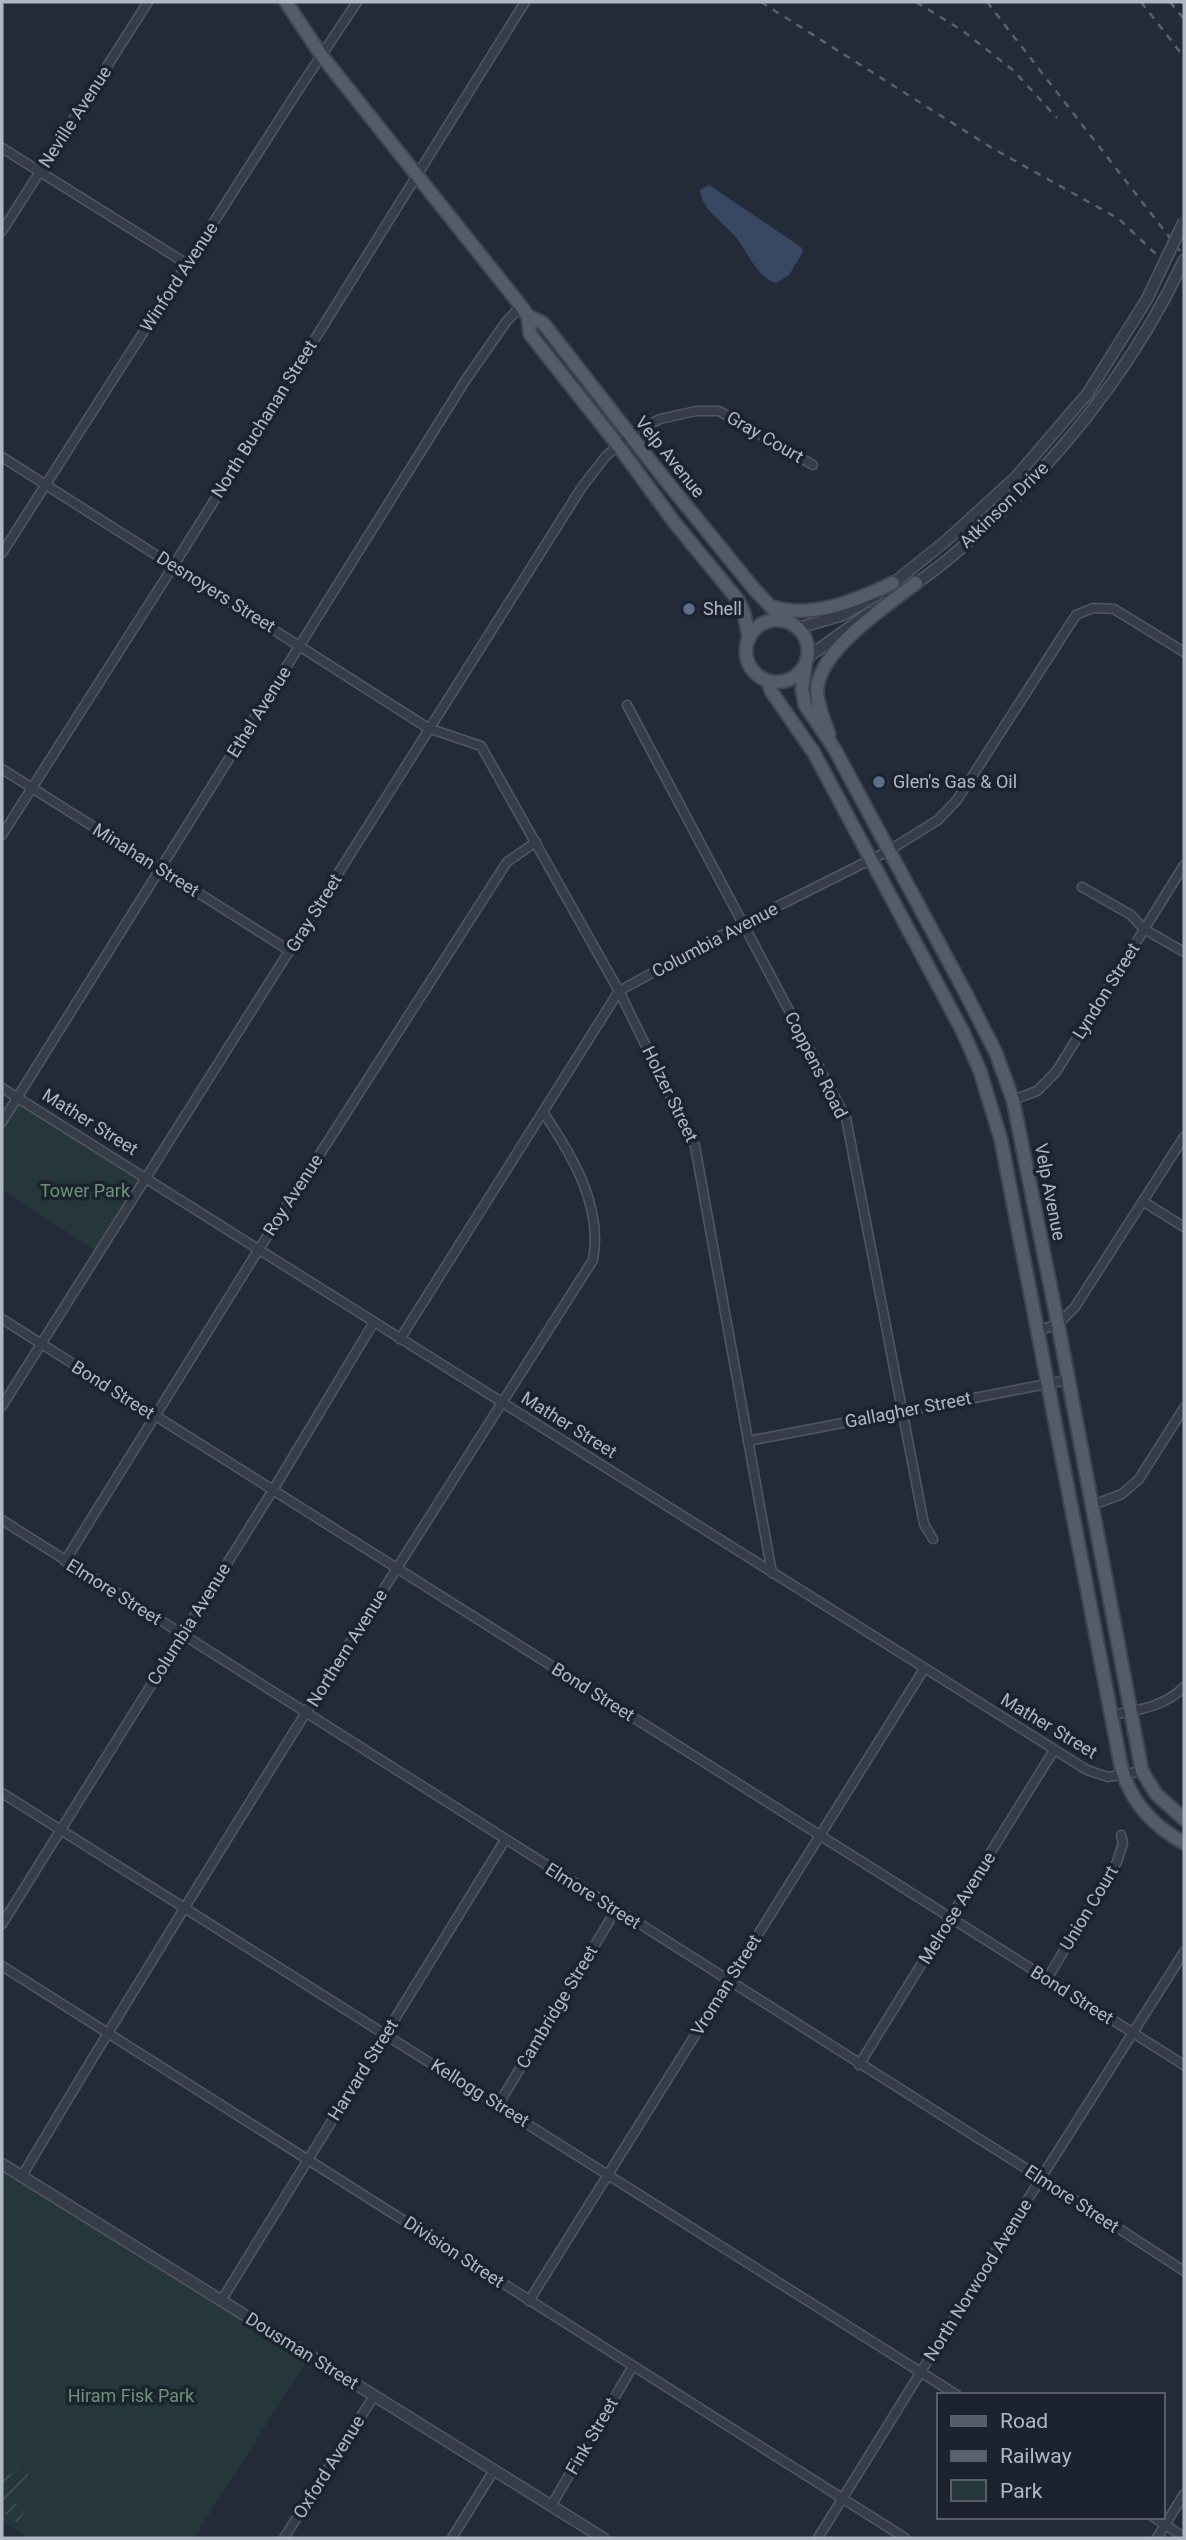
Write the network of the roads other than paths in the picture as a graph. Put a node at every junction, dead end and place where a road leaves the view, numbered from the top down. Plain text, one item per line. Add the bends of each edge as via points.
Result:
1 (148, 2) edge
2 (286, 2) edge
3 (358, 2) edge
4 (525, 2) edge
5 (322, 56) junction
6 (2, 148) edge
7 (40, 172) junction
8 (416, 174) junction
9 (1184, 221) edge
10 (2, 232) edge
11 (1184, 260) edge
12 (187, 264) junction
13 (524, 311) junction
14 (633, 433) junction
15 (617, 444) junction
16 (2, 457) edge
17 (813, 465) dead end
18 (46, 484) junction
19 (2, 553) edge
20 (174, 565) junction
21 (894, 583) junction
22 (916, 583) junction
23 (772, 607) junction
24 (784, 621) junction
25 (798, 628) junction
26 (749, 639) junction
27 (301, 645) junction
28 (1184, 652) edge
29 (806, 662) junction
30 (768, 681) junction
31 (627, 705) dead end
32 (430, 729) junction
33 (834, 747) junction
34 (2, 769) edge
35 (32, 788) junction
36 (2, 835) edge
37 (536, 842) junction
38 (888, 851) junction
39 (870, 860) junction
40 (1184, 865) edge
41 (160, 870) junction
42 (1082, 887) dead end
43 (742, 924) junction
44 (1144, 929) junction
45 (290, 951) junction
46 (1184, 952) edge
47 (619, 991) junction
48 (2, 1088) edge
49 (17, 1098) junction
50 (1013, 1100) junction
51 (542, 1112) junction
52 (2, 1122) edge
53 (1184, 1137) edge
54 (146, 1179) junction
55 (1144, 1202) junction
56 (1184, 1227) edge
57 (259, 1250) junction
58 (2, 1319) edge
59 (374, 1322) junction
60 (1058, 1324) junction
61 (1037, 1331) junction
62 (400, 1339) junction
63 (41, 1344) junction
64 (1068, 1380) junction
65 (1047, 1384) junction
66 (502, 1403) junction
67 (2, 1406) edge
68 (1184, 1408) edge
69 (903, 1410) junction
70 (155, 1416) junction
71 (748, 1441) junction
72 (273, 1490) junction
73 (1093, 1505) junction
74 (2, 1520) edge
75 (933, 1539) dead end
76 (65, 1561) junction
77 (396, 1568) junction
78 (772, 1573) junction
79 (182, 1635) junction
80 (924, 1669) junction
81 (1184, 1687) edge
82 (1130, 1712) junction
83 (306, 1714) junction
84 (1112, 1715) junction
85 (1054, 1750) junction
86 (1142, 1771) junction
87 (1123, 1776) junction
88 (2, 1793) edge
89 (1184, 1819) edge
90 (61, 1830) junction
91 (1121, 1835) dead end
92 (820, 1836) junction
93 (505, 1840) junction
94 (1184, 1843) edge
95 (185, 1908) junction
96 (616, 1910) junction
97 (951, 1918) junction
98 (2, 1924) edge
99 (1184, 1952) edge
100 (2, 1966) edge
101 (1047, 1979) junction
102 (729, 1981) junction
103 (107, 2032) junction
104 (1133, 2033) junction
105 (385, 2034) junction
106 (859, 2065) junction
107 (1184, 2065) edge
108 (498, 2105) junction
109 (308, 2159) junction
110 (2, 2164) edge
111 (608, 2174) junction
112 (22, 2176) junction
113 (1041, 2178) junction
114 (1184, 2272) edge
115 (221, 2301) junction
116 (529, 2301) junction
117 (633, 2367) junction
118 (922, 2372) junction
119 (954, 2393) edge
120 (374, 2396) junction
121 (494, 2470) junction
122 (1184, 2494) edge
123 (844, 2499) junction
124 (551, 2506) junction
125 (1156, 2519) edge
126 (1165, 2525) junction
127 (1184, 2537) edge
128 (284, 2538) edge
129 (452, 2538) edge
130 (603, 2538) edge
131 (818, 2538) edge
132 (905, 2538) edge
133 (1157, 2538) edge

1 - 7 street, Neville Avenue
2 - 5 main road, Velp Avenue
3 - 5 street, Winford Avenue
4 - 8 street, North Buchanan Street
5 - 8 main road, Velp Avenue
5 - 12 street, Winford Avenue
6 - 7 street
7 - 10 street, Neville Avenue
7 - 12 street
8 - 13 main road, Velp Avenue
8 - 20 street, North Buchanan Street
9 - 21 street, Atkinson Drive, bridge via 1147,299 1088,393 1033,459 979,512
11 - 22 street, Atkinson Drive via 1143,338 1061,449 983,529
12 - 18 street, Winford Avenue
13 - 14 main road, Velp Avenue via 543,323
13 - 15 main road, Velp Avenue via 530,334
13 - 27 street, Ethel Avenue via 506,322 465,381
14 - 15 street, Gray Street
14 - 17 street, Gray Court via 660,418 719,411
14 - 23 main road, Velp Avenue
15 - 26 main road, Velp Avenue via 738,600
15 - 32 street, Gray Street via 582,486
16 - 18 street, Desnoyers Street
18 - 19 street, Winford Avenue
18 - 20 street, Desnoyers Street
20 - 27 street, Desnoyers Street
20 - 35 street, North Buchanan Street
21 - 23 main road via 842,604 797,611
21 - 25 street, Atkinson Drive via 843,615
22 - 29 street, Atkinson Drive via 848,626
22 - 33 main road via 841,644 823,668 818,700
23 - 24 main road, Velp Avenue
24 - 25 main road
24 - 26 main road via 764,624
25 - 29 main road via 807,641
26 - 30 main road via 749,663
27 - 32 street, Desnoyers Street
27 - 41 street, Ethel Avenue
28 - 38 street, Columbia Avenue via 1114,609 1093,608 1076,615 957,800 938,820
29 - 30 main road via 789,680
29 - 33 main road, Velp Avenue via 805,705
30 - 39 main road via 814,753
31 - 43 street, Coppens Road
32 - 37 street, Holzer Street via 481,746
32 - 45 street, Gray Street
33 - 38 main road, Velp Avenue
34 - 35 street, Minahan Street
35 - 36 street, North Buchanan Street
35 - 41 street, Minahan Street
37 - 47 street, Holzer Street
37 - 57 street, Roy Avenue via 506,862
38 - 39 street, Columbia Avenue
38 - 50 main road, Velp Avenue via 988,1035
39 - 43 street, Columbia Avenue
39 - 61 main road via 983,1078 1001,1140
40 - 44 street, Lyndon Street
41 - 45 street, Minahan Street
41 - 49 street, Ethel Avenue
42 - 44 street via 1131,915
43 - 47 street, Columbia Avenue
43 - 69 street, Coppens Road via 846,1118
44 - 46 street
44 - 50 street, Lyndon Street via 1049,1080 1037,1091
45 - 54 street, Gray Street
47 - 51 street, Columbia Avenue
47 - 71 street, Holzer Street via 695,1146
48 - 49 street, Mather Street
49 - 52 street, Ethel Avenue
49 - 54 street, Mather Street
50 - 60 main road, Velp Avenue
51 - 62 street, Columbia Avenue
51 - 66 street, Northern Avenue via 562,1140 588,1195 597,1240 593,1260
53 - 55 street
54 - 57 street, Mather Street
54 - 63 street, Gray Street
55 - 56 street
55 - 60 street via 1075,1307
57 - 59 street, Mather Street
57 - 70 street, Roy Avenue
58 - 63 street, Bond Street
59 - 62 street, Mather Street
59 - 72 street, Columbia Avenue
60 - 61 street
60 - 64 main road, Velp Avenue
61 - 65 main road
62 - 66 street, Mather Street
63 - 67 street, Gray Street
63 - 70 street, Bond Street
64 - 65 street, Gallagher Street
64 - 73 main road, Velp Avenue
65 - 69 street, Gallagher Street
65 - 84 main road
66 - 77 street, Northern Avenue
66 - 78 street, Mather Street
68 - 73 street via 1139,1479 1122,1494
69 - 71 street, Gallagher Street
69 - 75 street, Coppens Road via 924,1524
70 - 72 street, Bond Street
70 - 76 street, Roy Avenue
71 - 78 street, Holzer Street
72 - 77 street, Bond Street
72 - 79 street, Columbia Avenue
73 - 82 main road, Velp Avenue
74 - 76 street, Elmore Street
76 - 79 street, Elmore Street
77 - 83 street, Northern Avenue
77 - 92 street, Bond Street
78 - 80 street, Mather Street
79 - 83 street, Elmore Street
79 - 90 street, Columbia Avenue
80 - 85 street, Mather Street
80 - 92 street, Vroman Street
81 - 82 street via 1167,1701
82 - 84 street
82 - 86 main road, Velp Avenue
83 - 93 street, Elmore Street
83 - 95 street, Northern Avenue
84 - 87 main road
85 - 87 street, Mather Street via 1095,1774
85 - 97 street, Melrose Avenue
86 - 87 street, Mather Street
86 - 89 main road via 1156,1794
87 - 94 main road via 1144,1811
88 - 90 street, Kellogg Street
90 - 95 street, Kellogg Street
90 - 98 street, Columbia Avenue
91 - 101 street, Union Court via 1117,1862
92 - 97 street, Bond Street
92 - 102 street, Vroman Street
93 - 96 street, Elmore Street
93 - 105 street, Harvard Street
95 - 103 street, Northern Avenue
95 - 105 street, Kellogg Street
96 - 102 street, Elmore Street
96 - 108 street, Cambridge Street
97 - 101 street, Bond Street
97 - 106 street, Melrose Avenue
99 - 104 street, North Norwood Avenue
100 - 103 street, Division Street
101 - 104 street, Bond Street
102 - 106 street, Elmore Street
102 - 111 street, Vroman Street
103 - 109 street, Division Street
103 - 112 street, Northern Avenue
104 - 107 street, Bond Street
104 - 113 street, North Norwood Avenue
105 - 108 street, Kellogg Street
105 - 109 street, Harvard Street
106 - 113 street, Elmore Street
108 - 111 street, Kellogg Street
109 - 115 street, Harvard Street
109 - 116 street, Division Street
110 - 112 street, Dousman Street
111 - 116 street, Vroman Street
111 - 118 street, Kellogg Street
112 - 115 street, Dousman Street
113 - 114 street, Elmore Street
113 - 118 street, North Norwood Avenue
115 - 120 street, Dousman Street
116 - 117 street, Division Street
117 - 123 street, Division Street
117 - 124 street, Fink Street
118 - 119 street, Kellogg Street
118 - 123 street, North Norwood Avenue
120 - 121 street, Dousman Street
120 - 128 street, Oxford Avenue
121 - 124 street, Dousman Street
121 - 129 street
122 - 126 street
123 - 131 street, North Norwood Avenue
123 - 132 street, Division Street
124 - 130 street, Dousman Street
125 - 126 street
126 - 127 street
126 - 133 street

